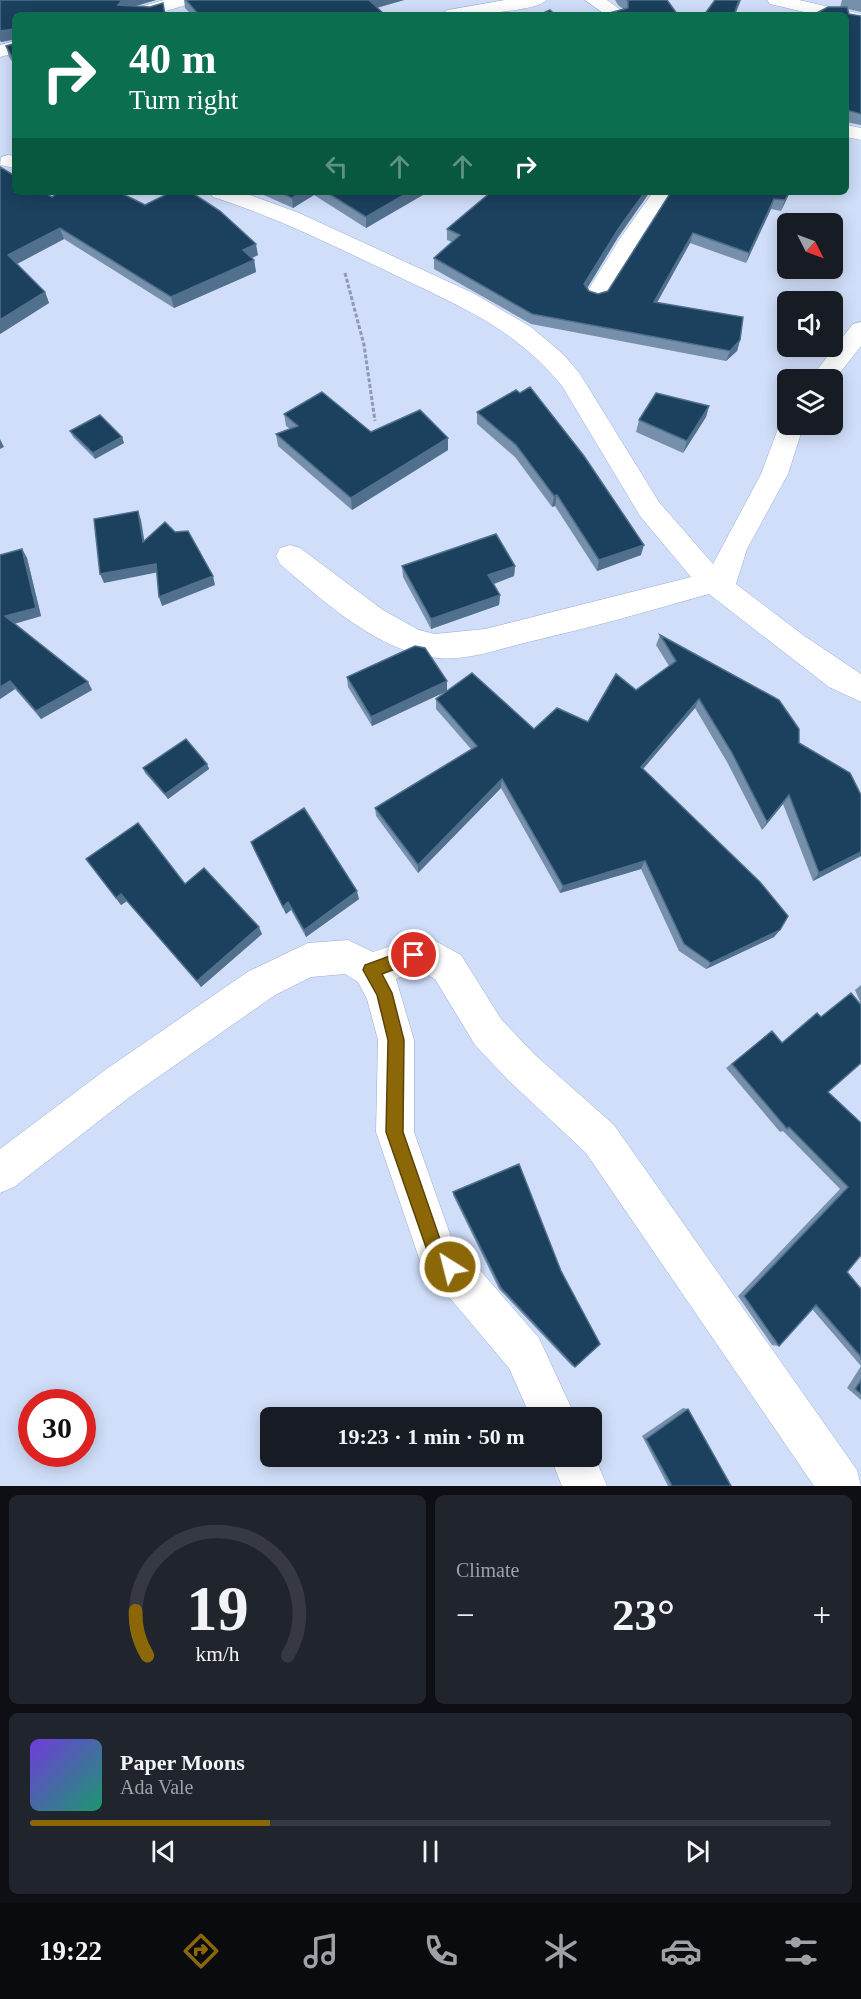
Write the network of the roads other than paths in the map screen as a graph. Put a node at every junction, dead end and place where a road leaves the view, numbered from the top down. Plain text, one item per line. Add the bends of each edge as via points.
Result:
1 (537, 0) edge
2 (596, 0) edge
3 (776, 0) edge
4 (175, 1) edge
5 (141, 12) edge
6 (466, 12) edge
7 (614, 12) edge
8 (827, 12) edge
9 (228, 195) edge
10 (662, 195) edge
11 (597, 295) edge
12 (861, 330) edge
13 (830, 369) edge
14 (788, 435) edge
15 (290, 556) dead end
16 (717, 585) junction
17 (861, 689) edge
18 (371, 970) junction
19 (0, 1173) edge
20 (549, 1407) edge
21 (577, 1467) edge
22 (585, 1486) edge
23 (841, 1486) edge

1 - 6 street
2 - 7 street
3 - 8 street
4 - 5 street
9 - 16 street via 336,238 471,303 522,333 555,361 663,527
10 - 11 street
12 - 13 street
14 - 16 street via 768,489 734,544
15 - 16 street via 373,618 422,644 442,647
16 - 17 street via 840,678
18 - 19 street via 348,957 308,960 262,983 118,1083
18 - 20 street via 384,993 396,1040 395,1132 435,1250 524,1353
18 - 23 street via 414,955 432,956 448,967 488,1032 600,1139
21 - 22 street

